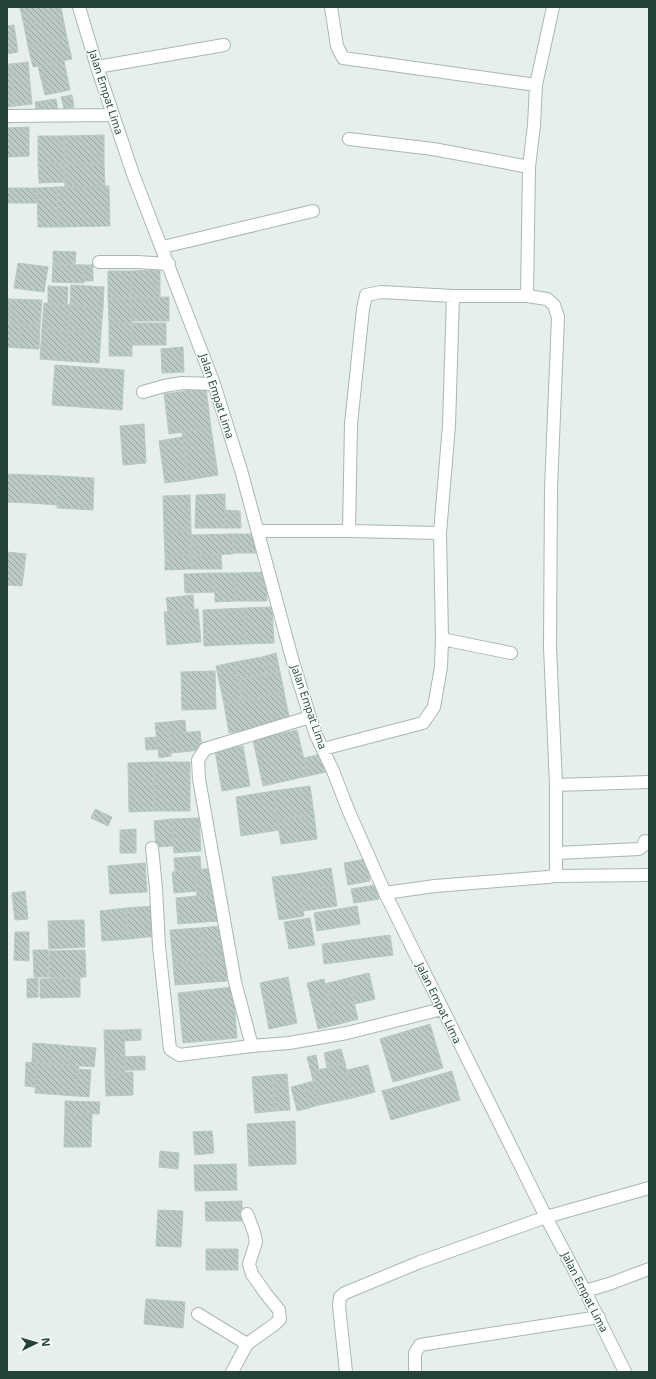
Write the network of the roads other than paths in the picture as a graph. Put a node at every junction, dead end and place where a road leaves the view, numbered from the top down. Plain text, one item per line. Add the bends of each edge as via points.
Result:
1 (79, 7) edge
2 (331, 7) edge
3 (553, 7) edge
4 (224, 45) dead end
5 (97, 67) junction
6 (536, 85) junction
7 (113, 115) junction
8 (7, 116) edge
9 (349, 140) dead end
10 (528, 167) junction
11 (313, 211) dead end
12 (163, 247) junction
13 (99, 262) dead end
14 (169, 264) junction
15 (453, 296) junction
16 (527, 296) junction
17 (214, 384) junction
18 (143, 392) dead end
19 (349, 530) junction
20 (258, 531) junction
21 (440, 532) junction
22 (442, 639) junction
23 (511, 652) dead end
24 (310, 717) junction
25 (323, 749) junction
26 (649, 782) edge
27 (556, 785) junction
28 (645, 841) dead end
29 (152, 848) dead end
30 (557, 853) junction
31 (649, 874) edge
32 (554, 876) junction
33 (385, 893) junction
34 (442, 1009) junction
35 (252, 1046) junction
36 (649, 1188) edge
37 (247, 1214) dead end
38 (546, 1217) junction
39 (649, 1269) edge
40 (585, 1290) junction
41 (198, 1314) dead end
42 (599, 1317) junction
43 (246, 1344) junction
44 (232, 1372) edge
45 (346, 1372) edge
46 (415, 1372) edge
47 (625, 1372) edge

1 - 5 street, Jalan Empat Lima
2 - 6 street via 337,46 342,58
3 - 6 street
4 - 5 street
5 - 7 street, Jalan Empat Lima
6 - 10 street
7 - 8 street
7 - 12 street, Jalan Empat Lima
9 - 10 street via 432,149
10 - 16 street
11 - 12 street
12 - 14 street, Jalan Empat Lima
13 - 14 street
14 - 17 street, Jalan Empat Lima
15 - 16 street
15 - 19 street via 381,292 366,296 351,424
15 - 21 street via 449,425
16 - 27 street via 547,299 554,305 558,317 551,488 550,647
17 - 18 street via 182,383
17 - 20 street, Jalan Empat Lima
19 - 20 street
19 - 21 street
20 - 24 street, Jalan Empat Lima
21 - 22 street
22 - 23 street
22 - 25 street via 441,667 434,707 423,723
24 - 25 street, Jalan Empat Lima
24 - 35 street via 205,749 198,760 222,914 235,982
25 - 33 street, Jalan Empat Lima
26 - 27 street
27 - 30 street
28 - 30 street via 639,849
29 - 35 street via 170,1049 179,1055
30 - 32 street
31 - 32 street
32 - 33 street
33 - 34 street, Jalan Empat Lima
34 - 35 street via 347,1033 289,1043
34 - 38 street, Jalan Empat Lima
36 - 38 street
37 - 43 street via 256,1242 251,1269 258,1283 279,1310 280,1319
38 - 40 street, Jalan Empat Lima
38 - 45 street via 420,1262 345,1293 340,1297 339,1306
39 - 40 street
40 - 42 street, Jalan Empat Lima
41 - 43 street
42 - 46 street via 420,1346 415,1353
42 - 47 street, Jalan Empat Lima
43 - 44 street

